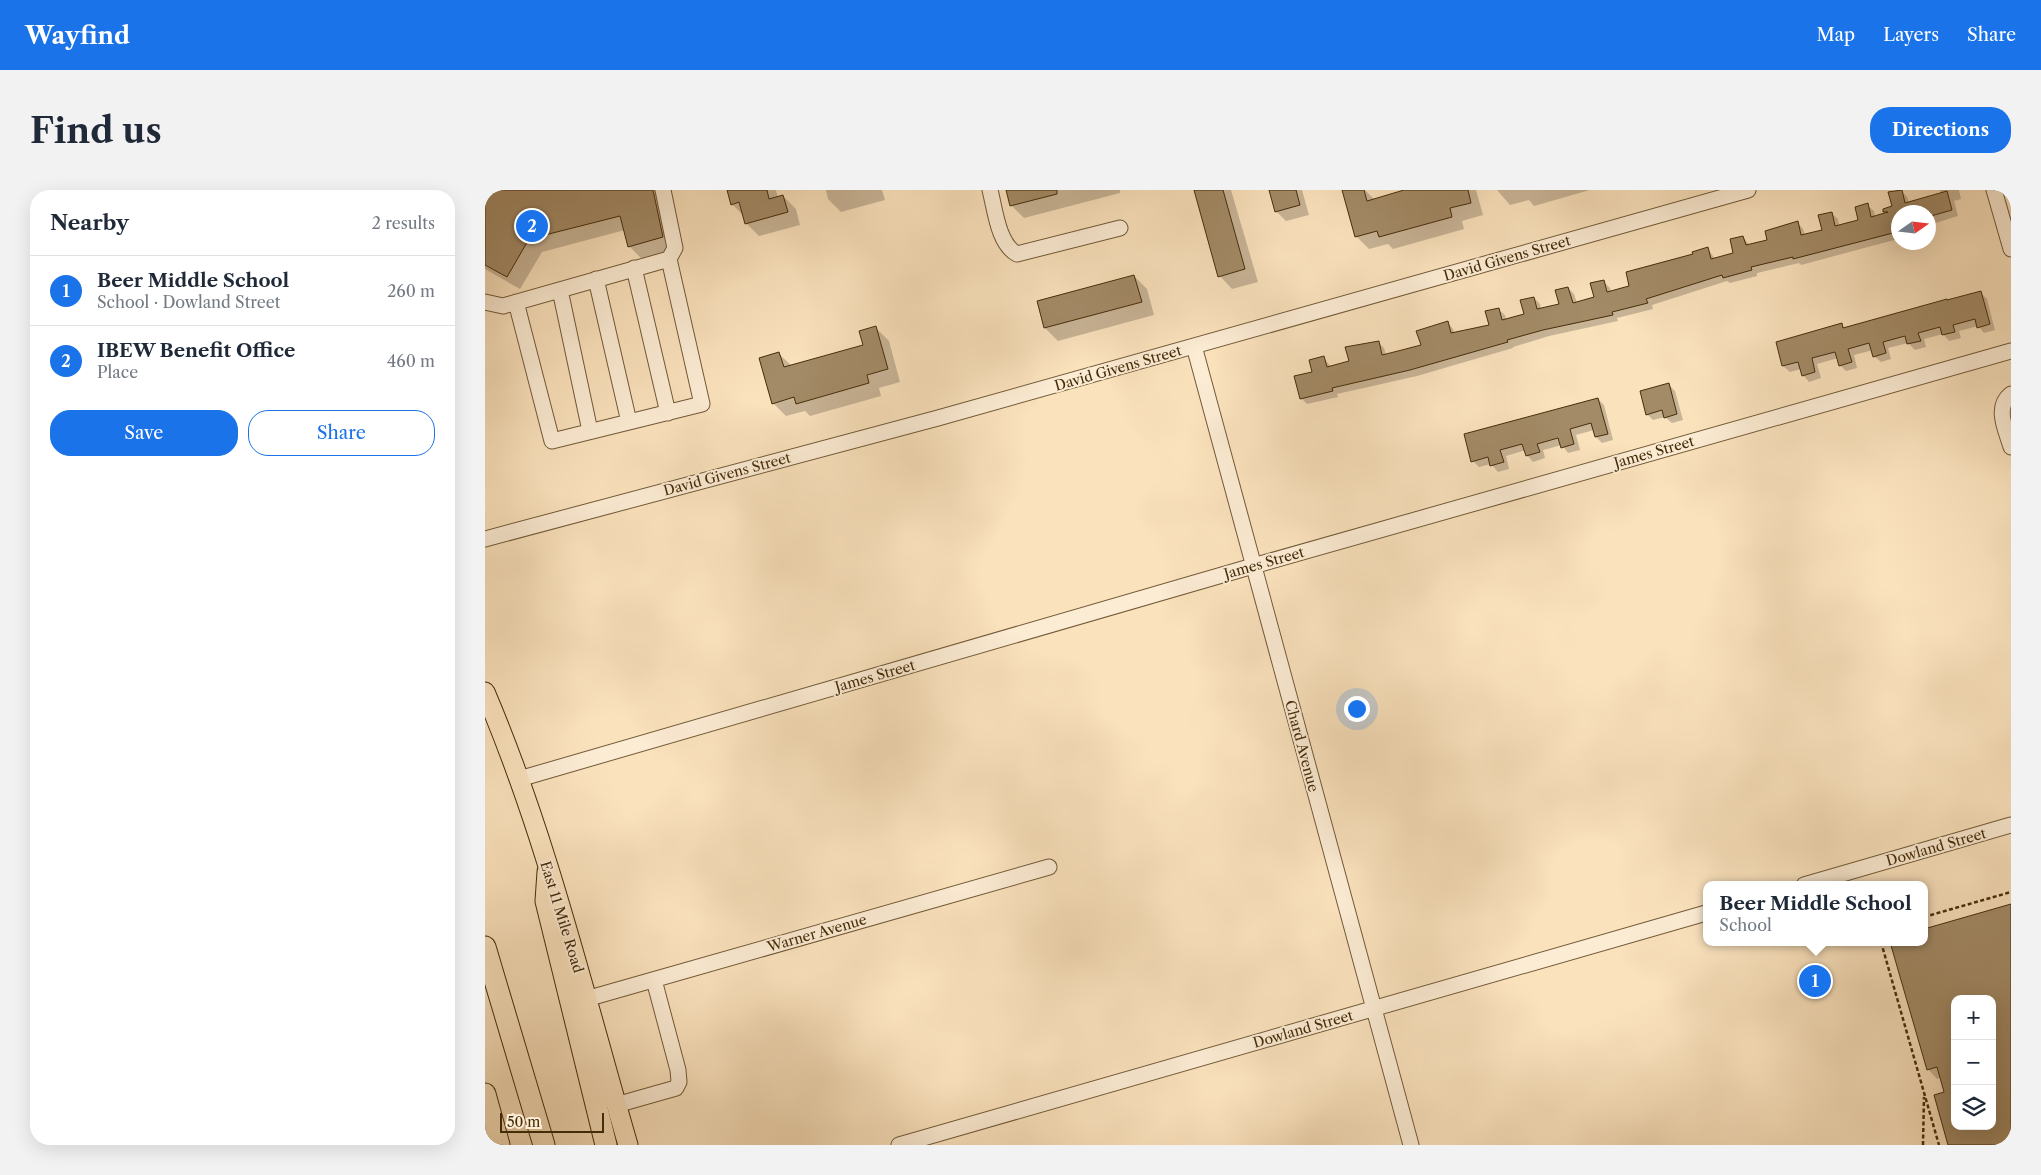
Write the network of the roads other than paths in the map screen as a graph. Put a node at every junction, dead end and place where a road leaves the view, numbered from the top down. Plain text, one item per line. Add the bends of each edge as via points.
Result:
1 (663, 190) edge
2 (990, 190) edge
3 (1748, 190) edge
4 (1994, 190) edge
5 (1120, 228) dead end
6 (2011, 249) edge
7 (669, 258) junction
8 (635, 268) junction
9 (596, 279) junction
10 (561, 290) junction
11 (485, 302) edge
12 (516, 302) junction
13 (1194, 346) junction
14 (2011, 351) edge
15 (2011, 394) edge
16 (668, 412) junction
17 (629, 422) junction
18 (590, 431) junction
19 (2011, 447) edge
20 (485, 539) edge
21 (1253, 566) junction
22 (485, 692) edge
23 (519, 779) junction
24 (2011, 825) edge
25 (1049, 867) dead end
26 (549, 872) junction
27 (1818, 881) edge
28 (1703, 914) edge
29 (485, 947) edge
30 (654, 980) junction
31 (586, 999) junction
32 (1375, 1008) junction
33 (485, 1094) edge
34 (616, 1105) junction
35 (499, 1145) edge
36 (544, 1145) edge
37 (606, 1145) edge
38 (628, 1145) edge
39 (899, 1145) edge
40 (1411, 1145) edge

1 - 7 street via 675,248
2 - 5 street via 1004,241 1017,254
3 - 13 street, David Givens Street
4 - 6 street
7 - 8 street
7 - 16 street via 702,404
8 - 9 street
8 - 16 street
9 - 10 street
9 - 17 street
10 - 12 street
10 - 18 street
11 - 12 street via 503,306
12 - 18 street via 552,441
13 - 20 street, David Givens Street
13 - 21 street, Chard Avenue
14 - 21 street, James Street
15 - 19 street via 2002,406
16 - 17 street
17 - 18 street
21 - 23 street, James Street
21 - 32 street, Chard Avenue
22 - 23 main road, East 11 Mile Road
23 - 26 main road, East 11 Mile Road
24 - 27 street, Dowland Street
25 - 30 street, Warner Avenue
26 - 31 main road, East 11 Mile Road
26 - 37 highway via 546,901
28 - 32 street, Dowland Street
29 - 36 highway
30 - 31 street, Warner Avenue
30 - 34 street via 679,1082 676,1088
31 - 34 main road, East 11 Mile Road
32 - 39 street, Dowland Street
32 - 40 street, Chard Avenue
33 - 35 highway
34 - 38 main road, East 11 Mile Road

